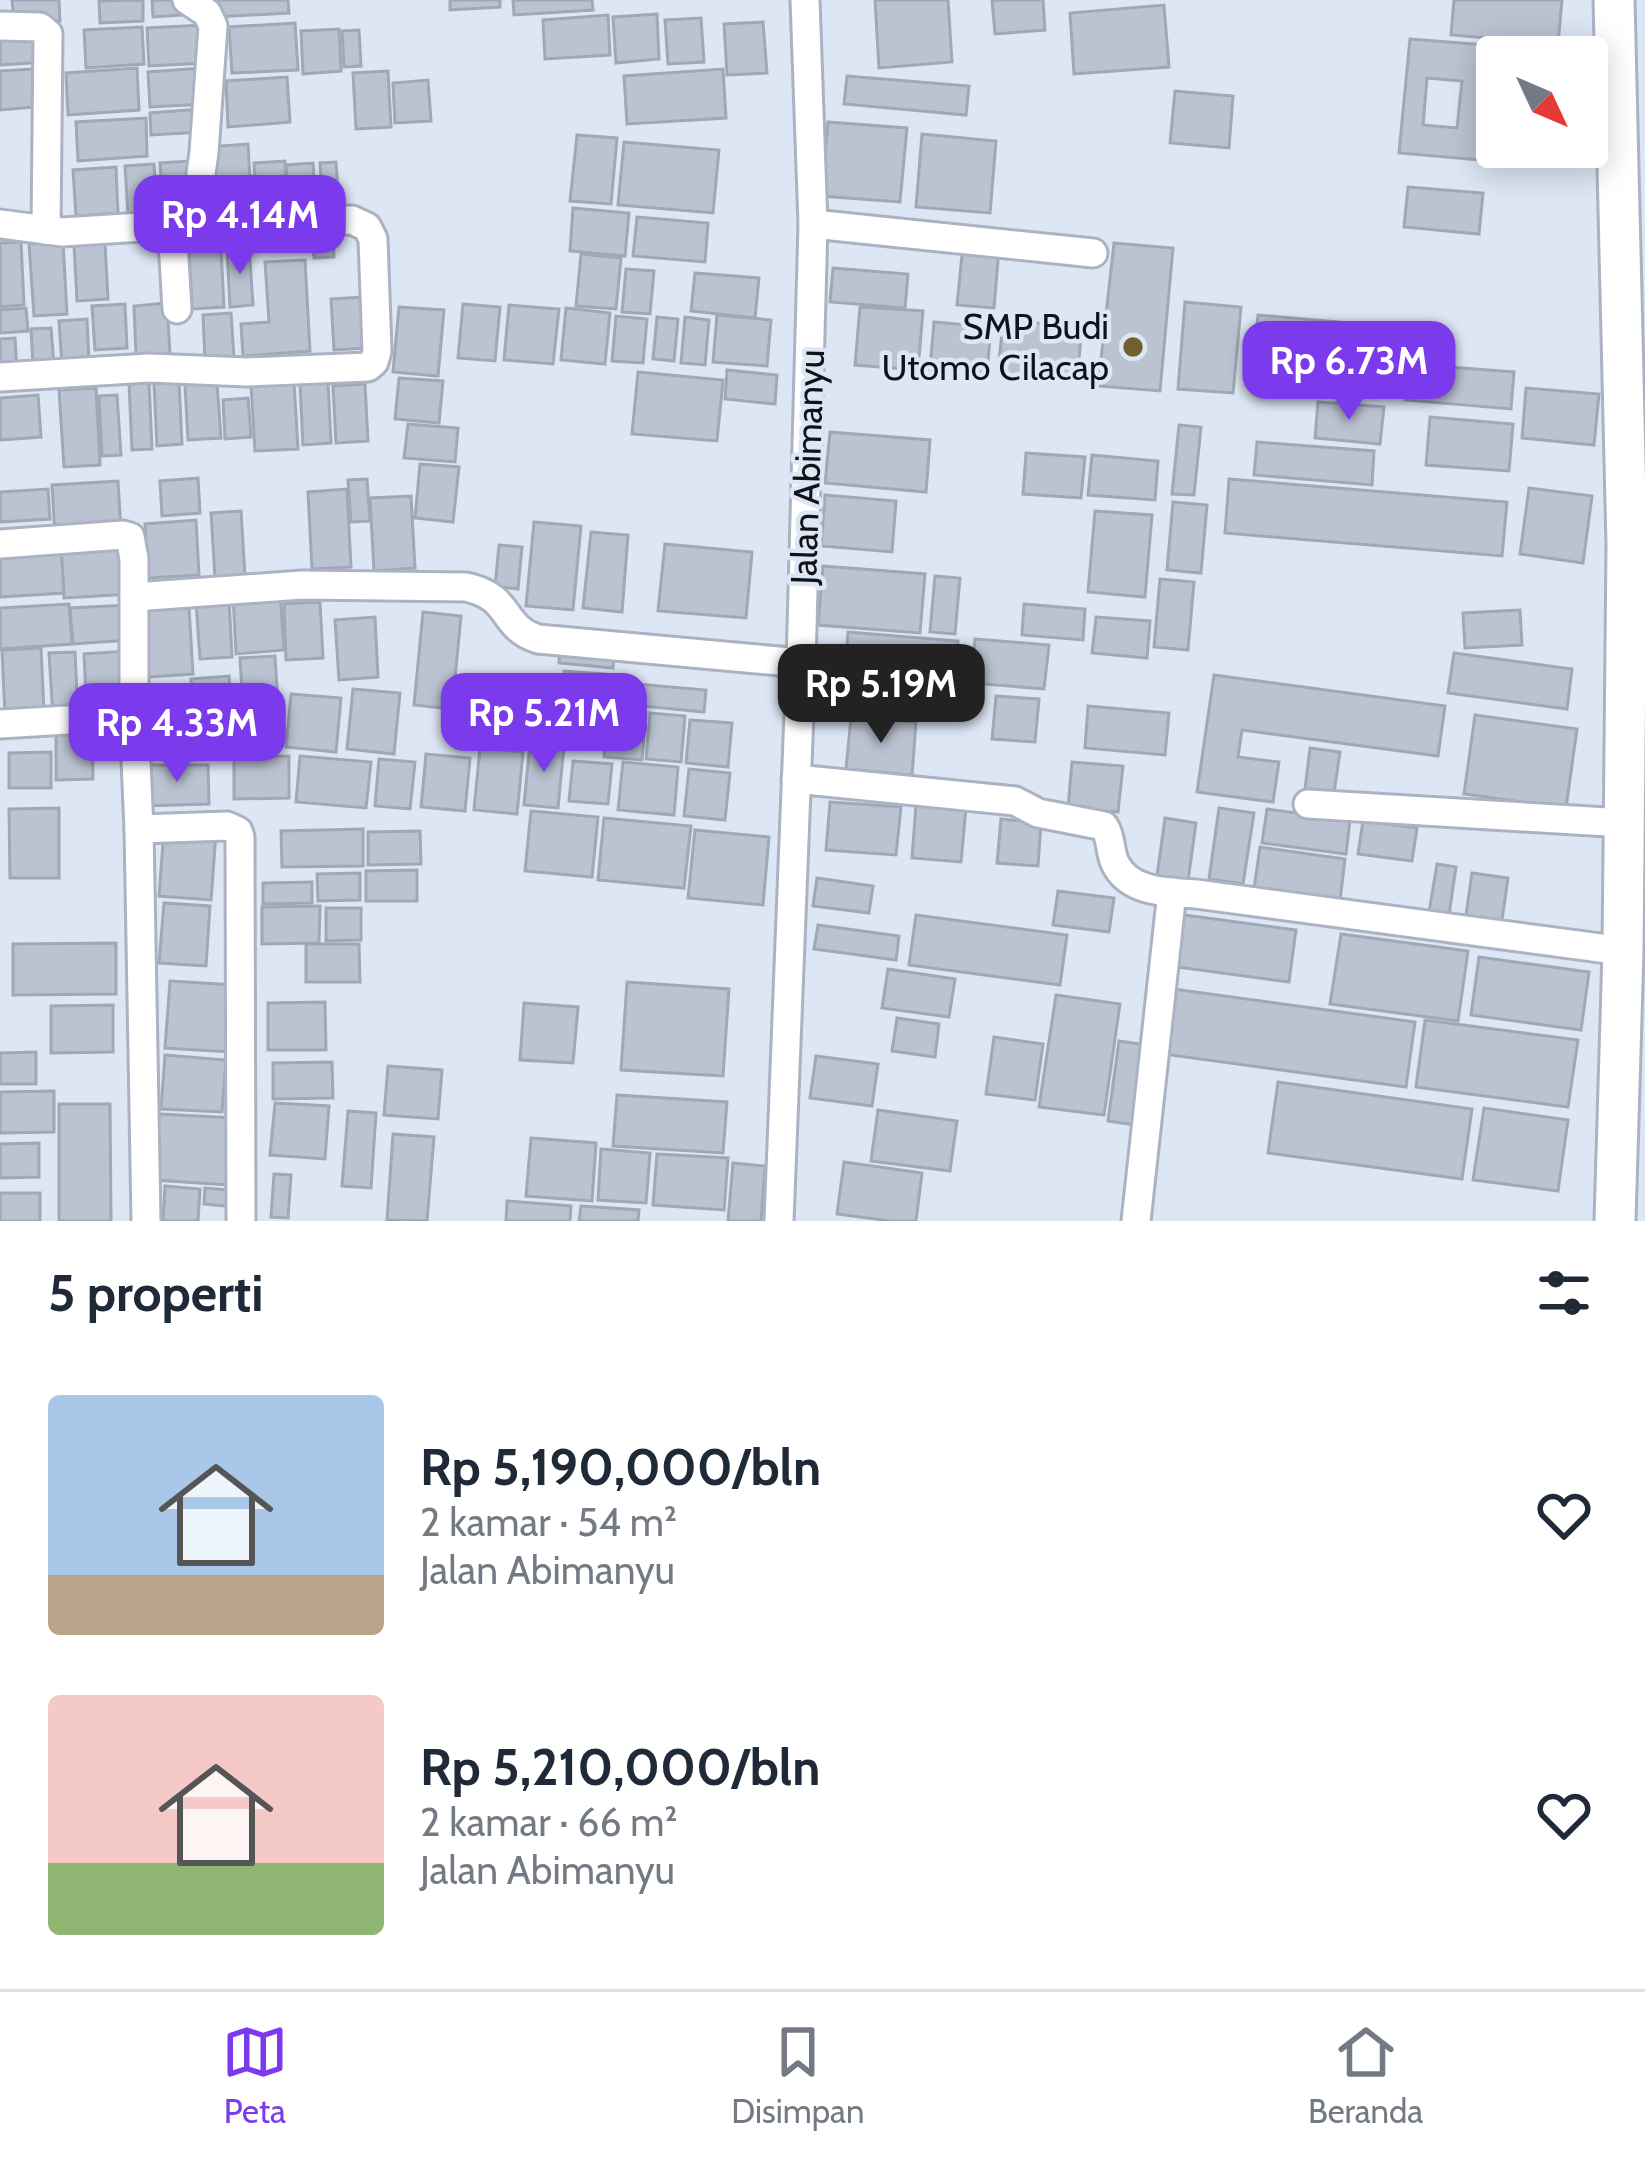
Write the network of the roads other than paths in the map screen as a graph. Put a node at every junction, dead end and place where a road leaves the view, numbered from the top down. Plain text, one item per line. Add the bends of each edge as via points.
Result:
1 (187, 0) edge
2 (805, 0) edge
3 (1614, 0) edge
4 (0, 26) edge
5 (0, 224) edge
6 (813, 224) junction
7 (183, 225) junction
8 (46, 230) junction
9 (1093, 254) dead end
10 (177, 309) dead end
11 (0, 377) edge
12 (0, 544) edge
13 (1636, 545) edge
14 (134, 597) junction
15 (801, 663) junction
16 (134, 716) junction
17 (0, 724) edge
18 (796, 779) junction
19 (1308, 804) dead end
20 (1624, 823) junction
21 (139, 829) junction
22 (1170, 903) junction
23 (1623, 951) junction
24 (146, 1221) edge
25 (241, 1221) edge
26 (779, 1221) edge
27 (1136, 1221) edge
28 (1615, 1221) edge

1 - 7 street via 213,26 204,152
2 - 6 street, Jalan Abimanyu
3 - 13 main road
4 - 8 street via 48,34
5 - 8 street
6 - 9 street
6 - 15 street, Jalan Abimanyu
7 - 8 street
7 - 10 street
7 - 11 street via 352,220 367,227 374,362
12 - 14 street via 130,537
13 - 20 main road
14 - 15 street via 302,585 466,587 495,598 520,632 538,639
14 - 16 street
15 - 18 street, Jalan Abimanyu
16 - 17 street
16 - 21 street
18 - 22 street via 1015,801 1038,814 1104,826 1115,864
18 - 26 street, Jalan Abimanyu
19 - 20 street
20 - 23 main road
21 - 24 street
21 - 25 street via 227,826 240,837
22 - 23 street
22 - 27 street
23 - 28 main road

